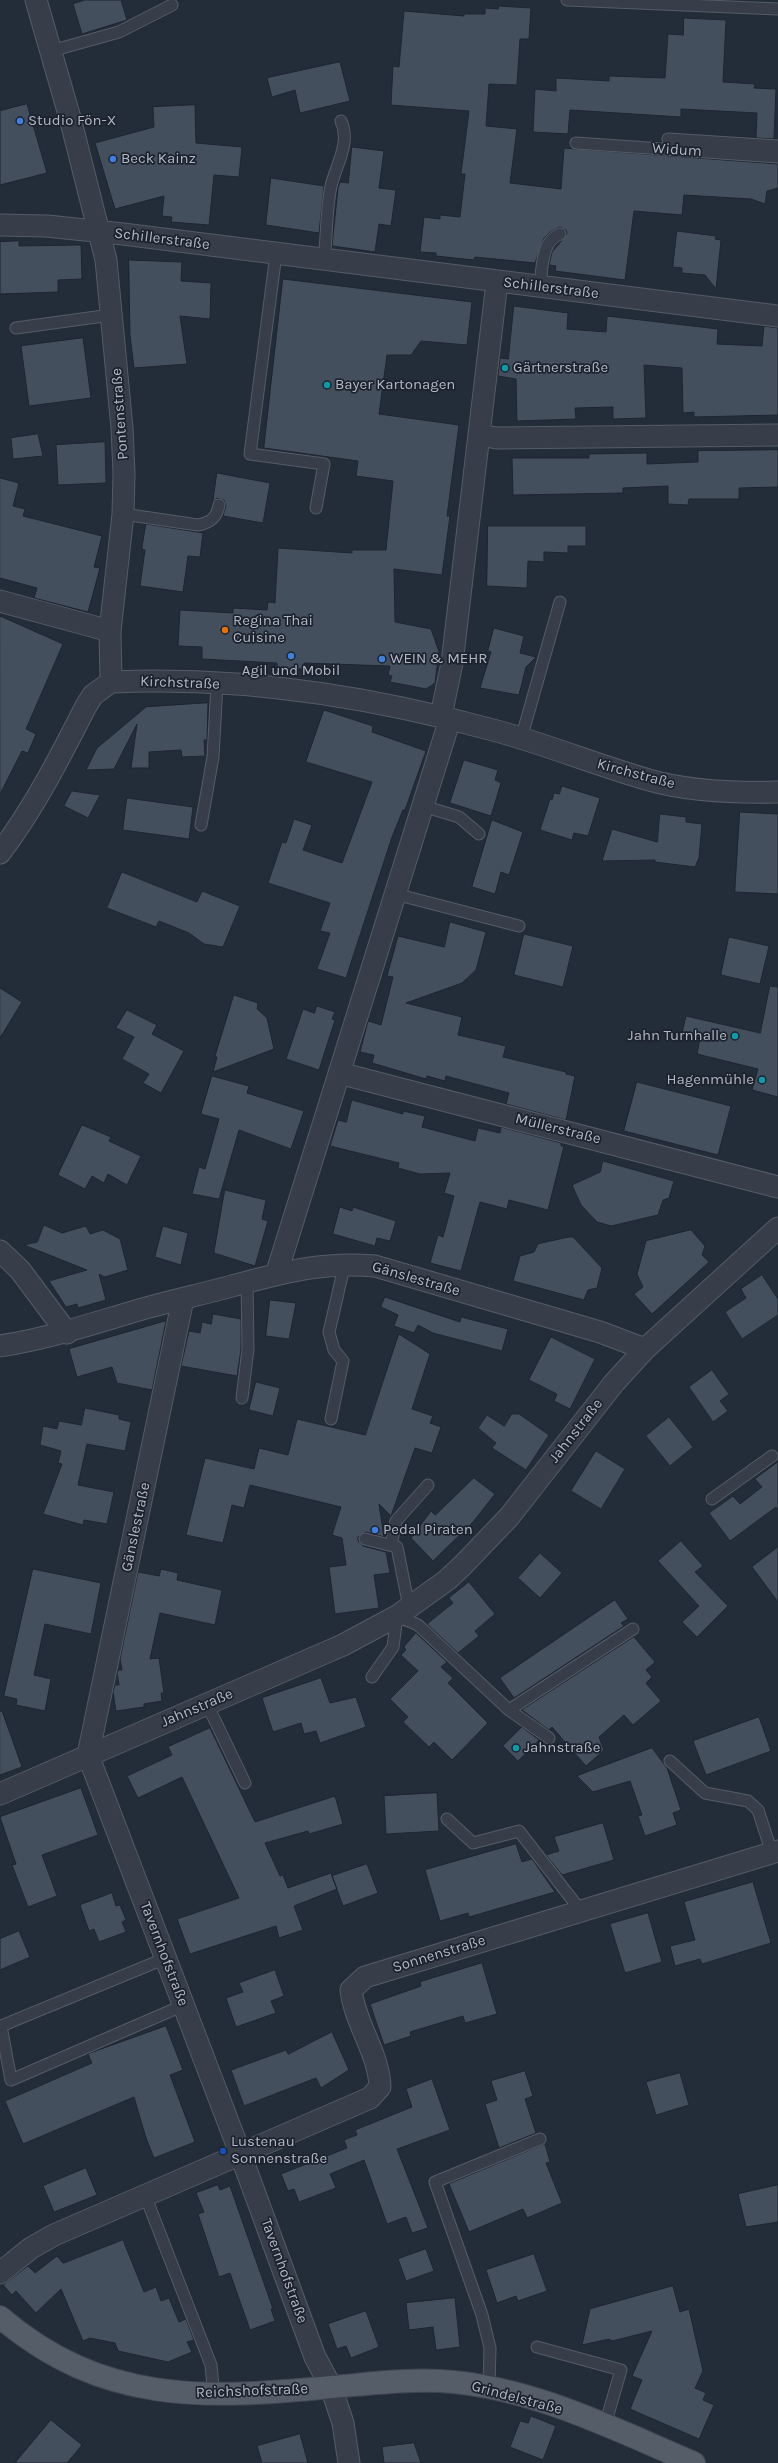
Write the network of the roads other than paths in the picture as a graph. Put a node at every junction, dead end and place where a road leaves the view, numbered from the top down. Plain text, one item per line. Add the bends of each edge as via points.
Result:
1 (36, 0) edge
2 (567, 0) edge
3 (172, 5) dead end
4 (778, 9) edge
5 (51, 51) junction
6 (341, 121) dead end
7 (668, 139) dead end
8 (576, 143) dead end
9 (778, 146) edge
10 (778, 157) edge
11 (0, 226) edge
12 (99, 232) junction
13 (560, 234) dead end
14 (276, 254) junction
15 (324, 260) junction
16 (497, 282) junction
17 (540, 287) junction
18 (111, 315) junction
19 (778, 316) edge
20 (16, 328) dead end
21 (480, 435) junction
22 (778, 435) edge
23 (219, 505) dead end
24 (316, 508) dead end
25 (123, 514) junction
26 (0, 601) edge
27 (560, 602) dead end
28 (110, 631) junction
29 (111, 682) junction
30 (217, 684) junction
31 (446, 717) junction
32 (522, 739) junction
33 (778, 792) edge
34 (423, 806) junction
35 (201, 825) dead end
36 (479, 834) dead end
37 (0, 853) edge
38 (396, 894) junction
39 (518, 926) dead end
40 (339, 1073) junction
41 (778, 1187) edge
42 (778, 1228) edge
43 (0, 1251) edge
44 (345, 1263) junction
45 (276, 1275) junction
46 (247, 1282) junction
47 (183, 1299) junction
48 (67, 1332) junction
49 (0, 1346) edge
50 (645, 1349) junction
51 (242, 1398) dead end
52 (331, 1419) dead end
53 (772, 1456) dead end
54 (428, 1485) dead end
55 (712, 1499) dead end
56 (365, 1539) dead end
57 (391, 1545) junction
58 (403, 1611) junction
59 (633, 1629) dead end
60 (372, 1677) dead end
61 (207, 1704) junction
62 (509, 1710) junction
63 (549, 1738) dead end
64 (88, 1755) junction
65 (670, 1761) dead end
66 (245, 1783) dead end
67 (0, 1794) edge
68 (446, 1819) dead end
69 (775, 1852) edge
70 (581, 1911) junction
71 (166, 1958) junction
72 (184, 2005) junction
73 (540, 2139) dead end
74 (240, 2153) junction
75 (145, 2195) junction
76 (0, 2273) edge
77 (0, 2317) edge
78 (537, 2347) dead end
79 (331, 2387) junction
80 (489, 2388) junction
81 (214, 2396) junction
82 (605, 2425) junction
83 (350, 2463) edge
84 (694, 2463) edge

1 - 5 street, Pontenstraße
2 - 4 lane
3 - 5 lane via 119,32
5 - 12 street, Pontenstraße
6 - 15 lane via 344,130 343,142 339,168 331,186
7 - 9 lane, Widum
8 - 10 lane, Widum
11 - 12 street, Schillerstraße via 47,226
12 - 14 street, Schillerstraße
12 - 18 street, Pontenstraße via 106,260
13 - 17 lane via 553,237 546,246
14 - 15 street, Schillerstraße
14 - 24 lane via 250,454 324,464
15 - 16 street, Schillerstraße
16 - 17 street, Schillerstraße
16 - 21 street
17 - 19 street, Schillerstraße
18 - 20 lane
18 - 25 street, Pontenstraße via 122,428
21 - 22 street via 497,438
21 - 31 street
23 - 25 lane via 218,514 209,523 198,526
25 - 28 street, Pontenstraße
26 - 28 street
27 - 32 lane
28 - 29 street, Pontenstraße
29 - 30 street, Kirchstraße
29 - 37 street via 93,696 86,706 43,787 19,828
30 - 31 street, Kirchstraße via 250,685 330,695
30 - 35 lane via 213,757
31 - 32 street, Kirchstraße
31 - 34 street
32 - 33 street, Kirchstraße via 651,781 701,789
34 - 36 lane via 459,817
34 - 38 street
38 - 39 lane
38 - 40 street
40 - 41 street, Müllerstraße
40 - 45 street
42 - 50 street, Jahnstraße
43 - 48 street via 20,1270
44 - 45 street, Gänslestraße via 327,1264
44 - 50 street, Gänslestraße via 375,1266 600,1332
44 - 52 lane via 329,1332 334,1350 343,1361
45 - 46 street, Gänslestraße
46 - 47 street, Gänslestraße
46 - 51 lane via 248,1349
47 - 48 street, Gänslestraße
47 - 64 street, Gänslestraße
48 - 49 street, Gänslestraße via 40,1340
50 - 58 street, Jahnstraße via 614,1383 491,1538 447,1580
53 - 55 lane
54 - 57 lane via 396,1521
56 - 57 lane
57 - 58 lane via 397,1547
58 - 60 lane via 393,1648
58 - 61 street, Jahnstraße via 343,1645
58 - 62 lane
59 - 62 lane
61 - 64 street, Jahnstraße
61 - 66 lane
62 - 63 lane
64 - 67 street, Jahnstraße
64 - 71 street, Tavernhofstraße
65 - 69 lane via 705,1793 748,1801 758,1810
68 - 70 lane via 473,1843 519,1832
69 - 70 street, Sonnenstraße
70 - 74 street, Sonnenstraße via 365,1977 351,1990 353,2008 379,2073 380,2087 370,2098
71 - 72 street, Tavernhofstraße
71 - 72 lane via 1,2026 11,2080
72 - 74 street, Tavernhofstraße
73 - 80 lane via 435,2182 482,2314 490,2348
74 - 75 street
74 - 79 street, Tavernhofstraße via 318,2365
75 - 76 street via 54,2235 31,2248
75 - 81 lane via 211,2365
77 - 81 main road, Reichshofstraße via 23,2337 70,2364 113,2380 148,2390
78 - 82 lane via 621,2370
79 - 80 main road, Grindelstraße via 401,2380 442,2381
79 - 81 main road, Reichshofstraße
79 - 83 street, Tavernhofstraße
80 - 82 main road, Grindelstraße
82 - 84 main road, Grindelstraße

